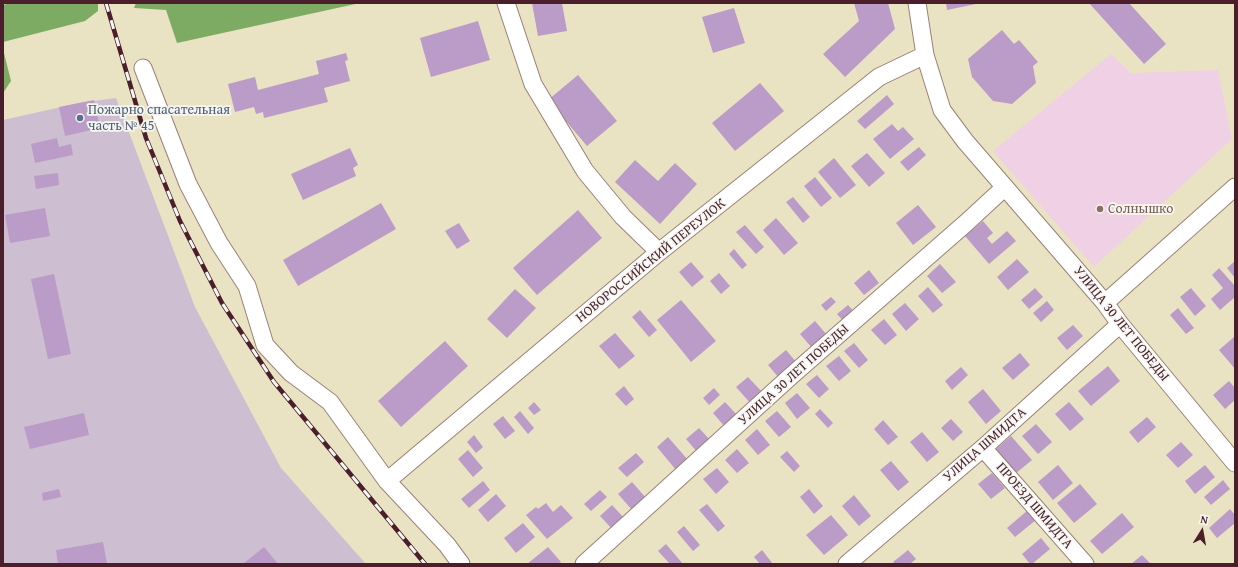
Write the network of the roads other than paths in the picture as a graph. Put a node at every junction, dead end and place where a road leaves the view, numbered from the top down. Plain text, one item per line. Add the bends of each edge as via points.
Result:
1 (506, 3) edge
2 (917, 3) edge
3 (925, 55) junction
4 (143, 68) dead end
5 (1005, 187) junction
6 (1235, 187) edge
7 (659, 252) junction
8 (1105, 303) junction
9 (1120, 324) junction
10 (983, 448) junction
11 (1235, 463) edge
12 (387, 481) junction
13 (854, 562) edge
14 (461, 564) edge
15 (584, 564) edge
16 (1085, 564) edge

1 - 7 street via 534,84 585,171 623,217
2 - 3 street, УЛИЦА 30 ЛЕТ ПОБЕДЫ
3 - 5 street, УЛИЦА 30 ЛЕТ ПОБЕДЫ via 942,110
3 - 7 street, НОВОРОССИЙСКИЙ ПЕРЕУЛОК via 879,77
4 - 12 street via 188,184 219,244 247,286 265,345 291,373 330,402
5 - 8 street, УЛИЦА 30 ЛЕТ ПОБЕДЫ
5 - 15 street, УЛИЦА 30 ЛЕТ ПОБЕДЫ via 796,371
6 - 8 street
7 - 12 street, НОВОРОССИЙСКИЙ ПЕРЕУЛОК
8 - 9 street, УЛИЦА 30 ЛЕТ ПОБЕДЫ
9 - 10 street, УЛИЦА ШМИДТА
9 - 11 street, УЛИЦА 30 ЛЕТ ПОБЕДЫ
10 - 13 street, УЛИЦА ШМИДТА
10 - 16 street, ПРОЕЗД ШМИДТА
12 - 14 street via 447,545

